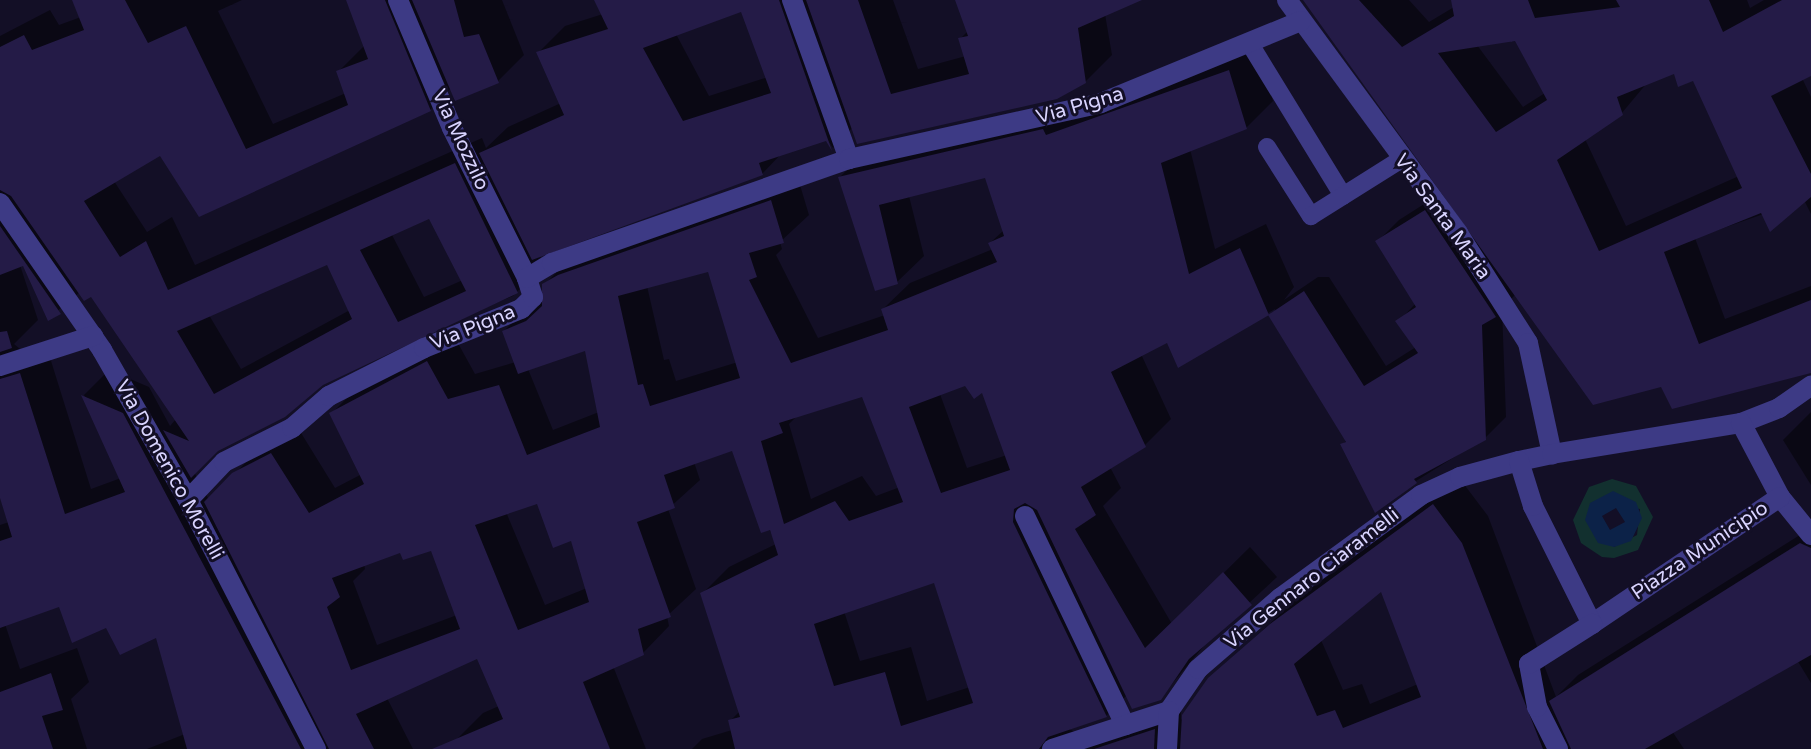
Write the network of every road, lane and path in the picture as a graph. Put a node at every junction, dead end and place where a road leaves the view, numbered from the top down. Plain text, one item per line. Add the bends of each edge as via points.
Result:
1 (398, 0) edge
2 (792, 0) edge
3 (1287, 0) edge
4 (1301, 21) junction
5 (1250, 44) junction
6 (1267, 147) dead end
7 (849, 159) junction
8 (1400, 160) junction
9 (1343, 196) junction
10 (0, 203) edge
11 (527, 278) junction
12 (93, 336) junction
13 (0, 366) edge
14 (1811, 386) edge
15 (1741, 423) junction
16 (1552, 454) junction
17 (1519, 461) junction
18 (1780, 497) junction
19 (188, 500) junction
20 (1025, 516) dead end
21 (1811, 535) edge
22 (1592, 624) junction
23 (1169, 711) junction
24 (1125, 725) junction
25 (316, 749) edge
26 (1052, 749) edge
27 (1167, 749) edge
28 (1558, 749) edge

1 - 11 street, Via Mozzilo via 452,128
2 - 7 street
3 - 4 street, Via Santa Maria
4 - 5 street, Via Pigna
4 - 8 street, Via Santa Maria
5 - 7 street, Via Pigna via 1101,103
5 - 9 lane
6 - 9 lane via 1311,216
7 - 11 street, Via Pigna via 552,263
8 - 9 lane
8 - 16 street, Via Santa Maria via 1458,233 1528,343
10 - 12 street, Via Domenico Morelli
11 - 19 street, Via Pigna via 533,297 521,309 424,348 329,396 292,428 224,462
12 - 13 street
12 - 19 street, Via Domenico Morelli
14 - 15 street via 1779,408
15 - 16 street
15 - 18 street, Piazza Municipio
16 - 17 street
17 - 22 street via 1533,506
17 - 23 street, Via Gennaro Ciaramelli via 1421,495 1280,598 1198,669
18 - 21 street
18 - 22 street, Piazza Municipio
19 - 25 street, Via Domenico Morelli
20 - 24 street
22 - 28 street, Piazza Municipio via 1529,664 1537,707
23 - 24 street
23 - 27 street
24 - 26 street

